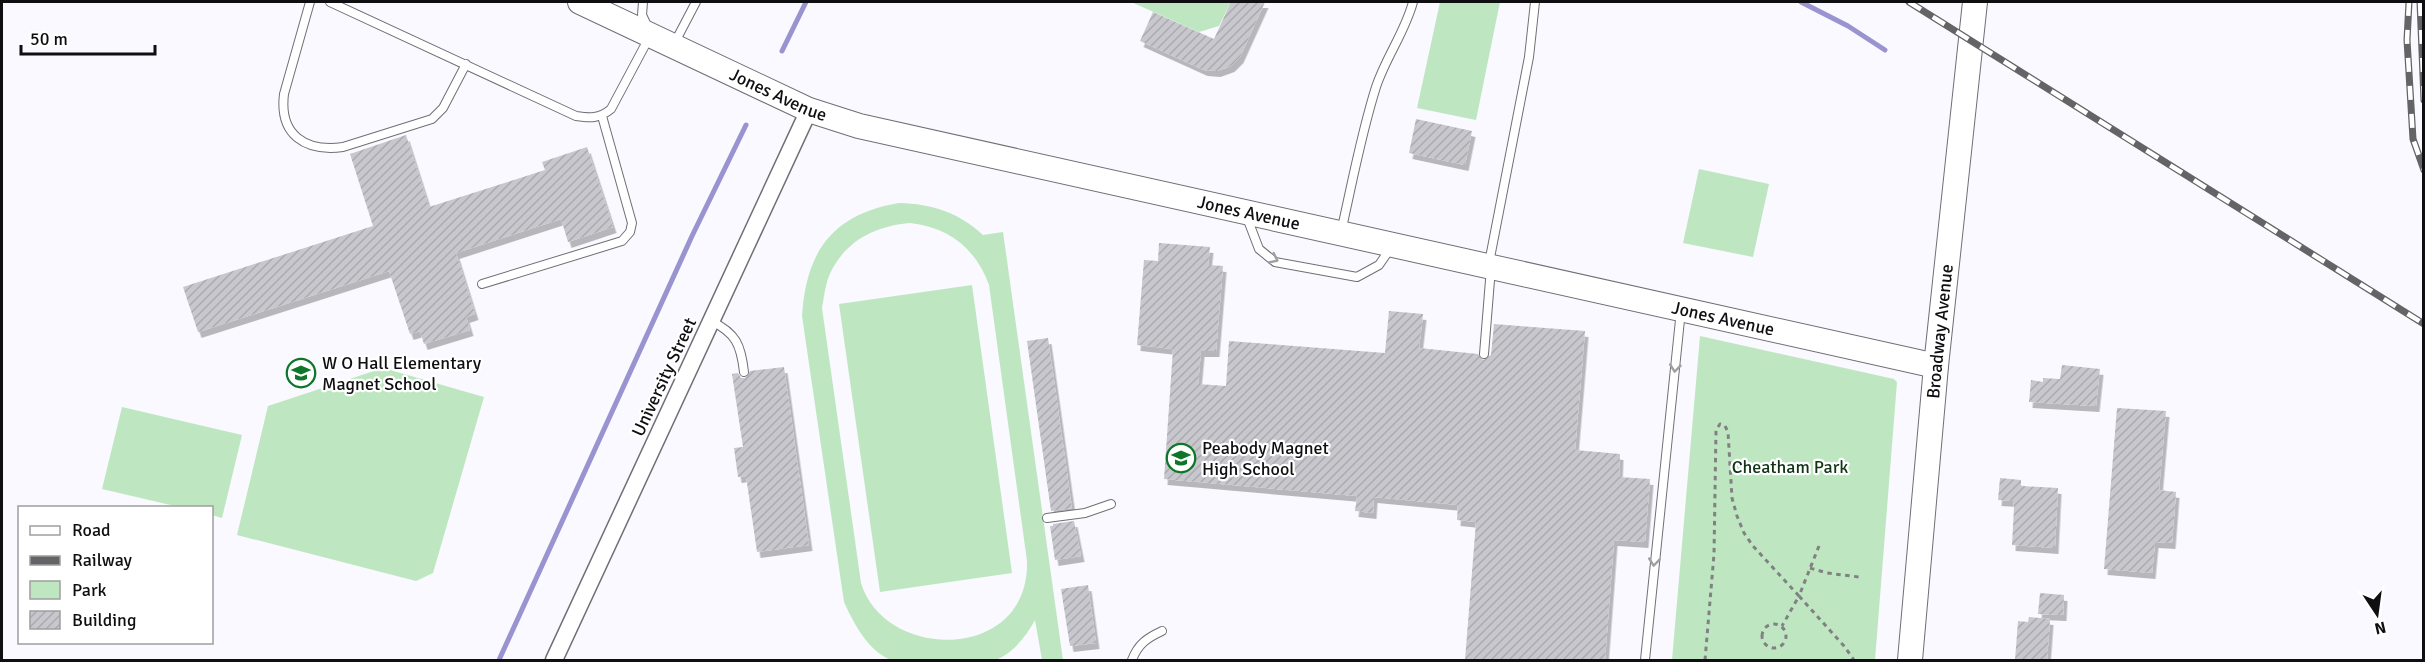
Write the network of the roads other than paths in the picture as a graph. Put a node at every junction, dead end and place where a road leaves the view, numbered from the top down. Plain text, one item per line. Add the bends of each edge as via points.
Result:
1 (310, 2) edge
2 (330, 2) edge
3 (580, 2) edge
4 (643, 2) edge
5 (696, 2) edge
6 (1413, 2) edge
7 (1535, 2) edge
8 (1975, 2) edge
9 (651, 34) junction
10 (674, 45) junction
11 (466, 64) junction
12 (809, 110) junction
13 (602, 116) junction
14 (1244, 212) junction
15 (1341, 234) junction
16 (1392, 245) junction
17 (1490, 267) junction
18 (482, 284) dead end
19 (1681, 310) junction
20 (711, 321) junction
21 (1484, 354) dead end
22 (1936, 366) junction
23 (744, 372) dead end
24 (1111, 504) dead end
25 (1047, 518) dead end
26 (1162, 631) dead end
27 (554, 660) edge
28 (1132, 660) edge
29 (1645, 660) edge
30 (1910, 660) edge

1 - 11 lane via 282,108 291,132 316,147 343,147 432,118 443,108
2 - 11 lane
3 - 9 street, Jones Avenue
4 - 9 lane via 642,15
5 - 10 lane
6 - 15 lane via 1376,88
7 - 17 lane via 1529,57
8 - 22 street, Broadway Avenue
9 - 10 street, Jones Avenue
9 - 13 lane via 611,109
10 - 12 street, Jones Avenue
11 - 13 lane via 576,116
12 - 14 street, Jones Avenue via 870,128
12 - 20 street, University Street
13 - 18 lane via 632,223 630,232 622,241
14 - 15 street, Jones Avenue
14 -> 16 lane via 1259,249 1275,262 1358,277 1379,265
15 - 16 street, Jones Avenue
16 - 17 street, Jones Avenue
17 - 19 street, Jones Avenue
17 - 21 lane
19 - 22 street, Jones Avenue
19 -> 29 lane
20 - 23 lane via 734,336
20 - 27 street, University Street
22 - 30 street, Broadway Avenue
24 - 25 lane via 1090,512
26 - 28 lane via 1137,647

